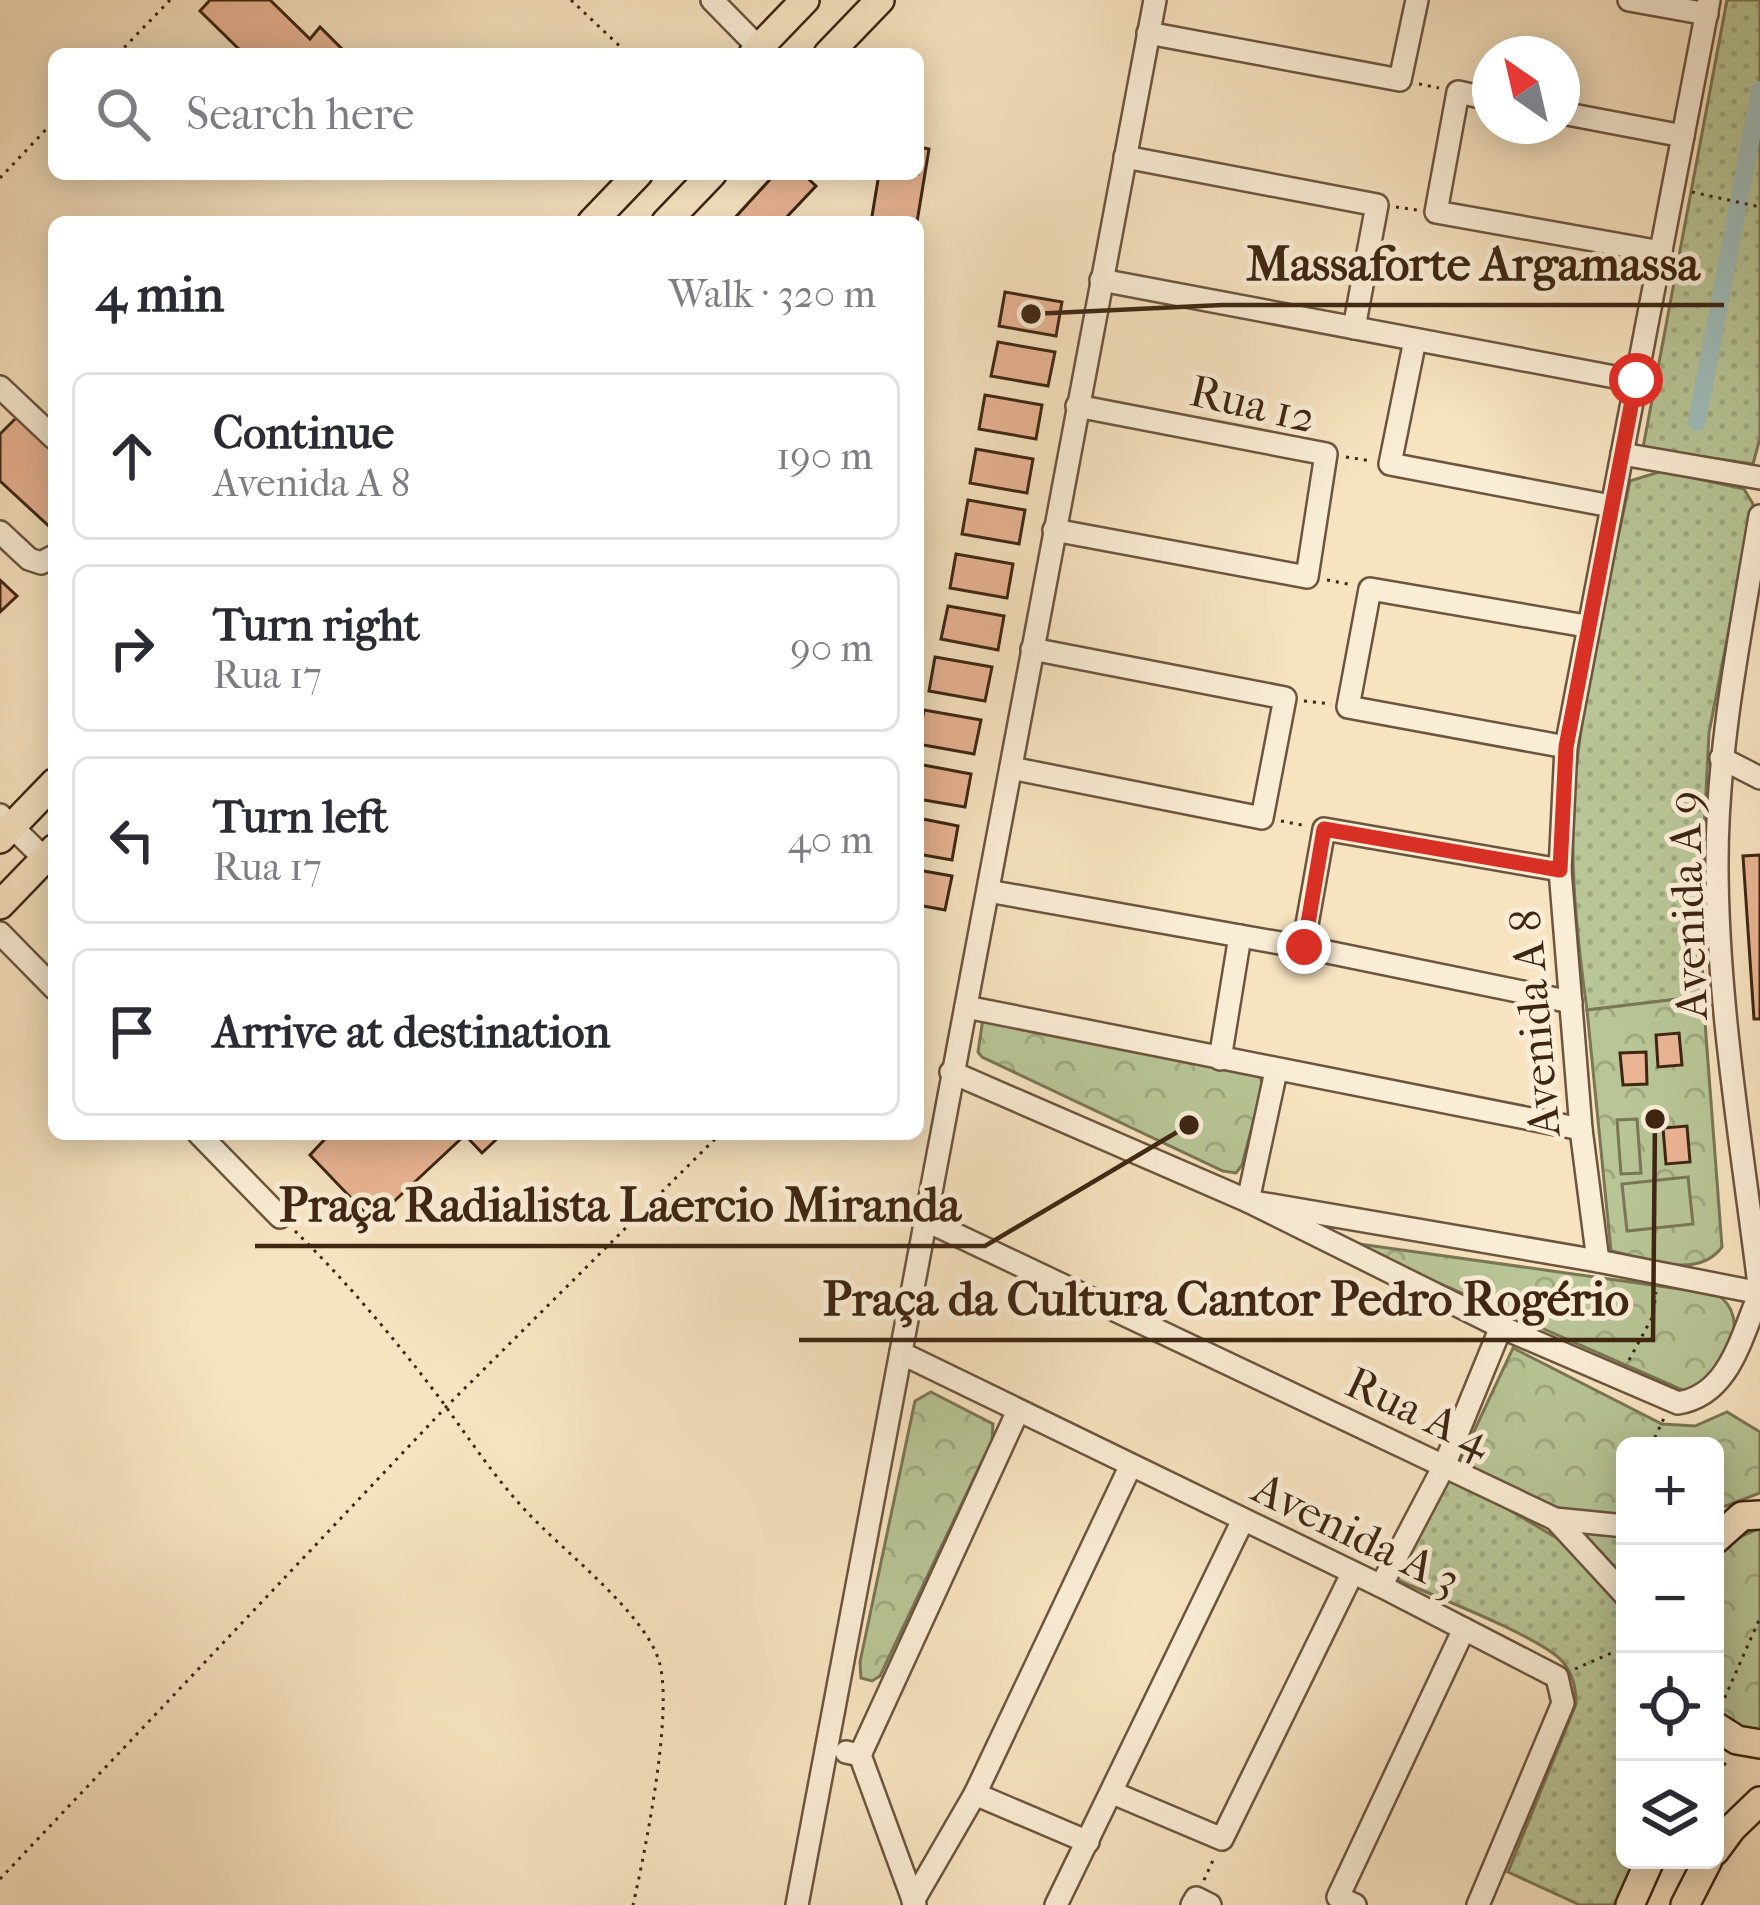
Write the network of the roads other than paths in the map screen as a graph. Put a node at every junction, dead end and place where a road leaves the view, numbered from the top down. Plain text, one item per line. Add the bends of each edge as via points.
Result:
1 (712, 0) edge
2 (805, 0) edge
3 (880, 0) edge
4 (1155, 0) edge
5 (1417, 0) edge
6 (1629, 0) edge
7 (1708, 7) edge
8 (1148, 33) junction
9 (753, 48) edge
10 (759, 48) edge
11 (834, 48) edge
12 (1472, 95) edge
13 (1580, 116) edge
14 (1683, 136) junction
15 (1125, 157) junction
16 (632, 180) edge
17 (706, 180) edge
18 (598, 216) edge
19 (672, 216) edge
20 (1661, 252) junction
21 (1101, 280) junction
22 (1354, 328) junction
23 (1415, 340) junction
24 (1636, 380) junction
25 (0, 388) edge
26 (1077, 406) junction
27 (48, 432) edge
28 (1622, 454) junction
29 (1760, 478) edge
30 (1611, 506) junction
31 (1760, 516) edge
32 (1054, 530) junction
33 (0, 532) edge
34 (48, 559) edge
35 (1586, 626) junction
36 (1750, 639) edge
37 (1033, 649) junction
38 (1566, 747) junction
39 (1721, 758) junction
40 (1011, 769) junction
41 (1760, 778) edge
42 (48, 788) edge
43 (4, 827) edge
44 (48, 853) edge
45 (48, 856) edge
46 (1560, 870) junction
47 (988, 891) junction
48 (3, 895) edge
49 (0, 933) edge
50 (1240, 936) junction
51 (1304, 947) junction
52 (48, 982) edge
53 (1571, 1002) junction
54 (966, 1007) junction
55 (1220, 1059) junction
56 (1276, 1071) junction
57 (951, 1072) junction
58 (1581, 1129) junction
59 (205, 1140) edge
60 (1248, 1201) junction
61 (280, 1217) road end
62 (923, 1219) junction
63 (1598, 1261) junction
64 (1760, 1293) edge
65 (1501, 1327) junction
66 (902, 1353) junction
67 (1018, 1412) junction
68 (1444, 1466) junction
69 (1130, 1467) junction
70 (1556, 1519) junction
71 (1243, 1520) junction
72 (1616, 1525) edge
73 (1352, 1574) junction
74 (1616, 1585) edge
75 (1381, 1586) junction
76 (1464, 1629) junction
77 (1724, 1729) edge
78 (1760, 1744) edge
79 (826, 1746) junction
80 (860, 1755) junction
81 (1113, 1793) junction
82 (975, 1794) junction
83 (1760, 1802) edge
84 (1724, 1841) edge
85 (1088, 1842) junction
86 (1646, 1869) edge
87 (1703, 1869) edge
88 (914, 1903) edge
89 (797, 1905) edge
90 (1056, 1905) edge
91 (1355, 1905) edge
92 (1478, 1905) edge
93 (1630, 1905) edge
94 (1685, 1905) edge

1 - 9 street
2 - 10 main road
3 - 11 main road
4 - 8 street
5 - 8 street via 1400,80
6 - 7 street
7 - 14 street, Avenida A 8
8 - 15 street
12 - 20 street via 1458,92 1436,212
13 - 14 street
14 - 20 street, Avenida A 8
15 - 21 street
15 - 22 street via 1377,205
16 - 18 main road
17 - 19 main road
20 - 24 street, Avenida A 8
21 - 22 street
21 - 26 street
22 - 23 street
23 - 24 street
23 - 30 street via 1390,464
24 - 28 street, Avenida A 8
25 - 27 street
26 - 32 street
26 - 32 street, Rua 12 via 1326,454 1307,577
28 - 29 street
28 - 30 street, Avenida A 8
30 - 35 street, Avenida A 8
31 - 36 street, Avenida A 9
32 - 37 street
33 - 34 street via 29,560
35 - 38 street, Avenida A 8
35 - 38 street via 1370,589 1348,707
36 - 39 street, Avenida A 9
37 - 40 street
37 - 40 street via 1285,698 1262,818
38 - 46 street, Avenida A 8
39 - 41 street
39 - 64 street, Avenida A 9 via 1717,865 1726,1009
40 - 47 street
42 - 43 main road
43 - 44 street
45 - 48 main road
46 - 51 street via 1324,829
46 - 53 street, Avenida A 8
47 - 50 street
47 - 54 street
49 - 52 street
50 - 51 street
50 - 55 street
51 - 53 street
53 - 58 street, Avenida A 8
54 - 55 street
54 - 57 street
55 - 56 street
56 - 58 street
56 - 60 street
57 - 60 street
57 - 62 street
58 - 63 street, Avenida A 8
59 - 61 street
60 - 63 street
60 - 65 street
62 - 66 street
62 - 68 street, Rua A 4
63 - 64 street
64 - 65 street via 1722,1380 1698,1400 1672,1400
65 - 68 street
66 - 67 street, Avenida A 3
66 - 79 street
67 - 69 street, Avenida A 3
67 - 80 street
68 - 70 street, Rua A 4
68 - 75 street
69 - 71 street, Avenida A 3
69 - 82 street
70 - 72 street, Rua A 4
70 - 74 street, Rua A 4
71 - 73 street, Avenida A 3
71 - 81 street
73 - 75 street, Avenida A 3
73 - 81 street via 1222,1839
75 - 76 street, Avenida A 3
76 - 91 street via 1339,1897
76 - 92 street, Avenida A 3 via 1557,1677 1563,1703
77 - 78 main road
79 - 80 street
79 - 89 street
80 - 88 street
81 - 85 street
82 - 85 street
82 - 88 street
83 - 84 main road
85 - 90 street
86 - 93 main road
87 - 94 main road

